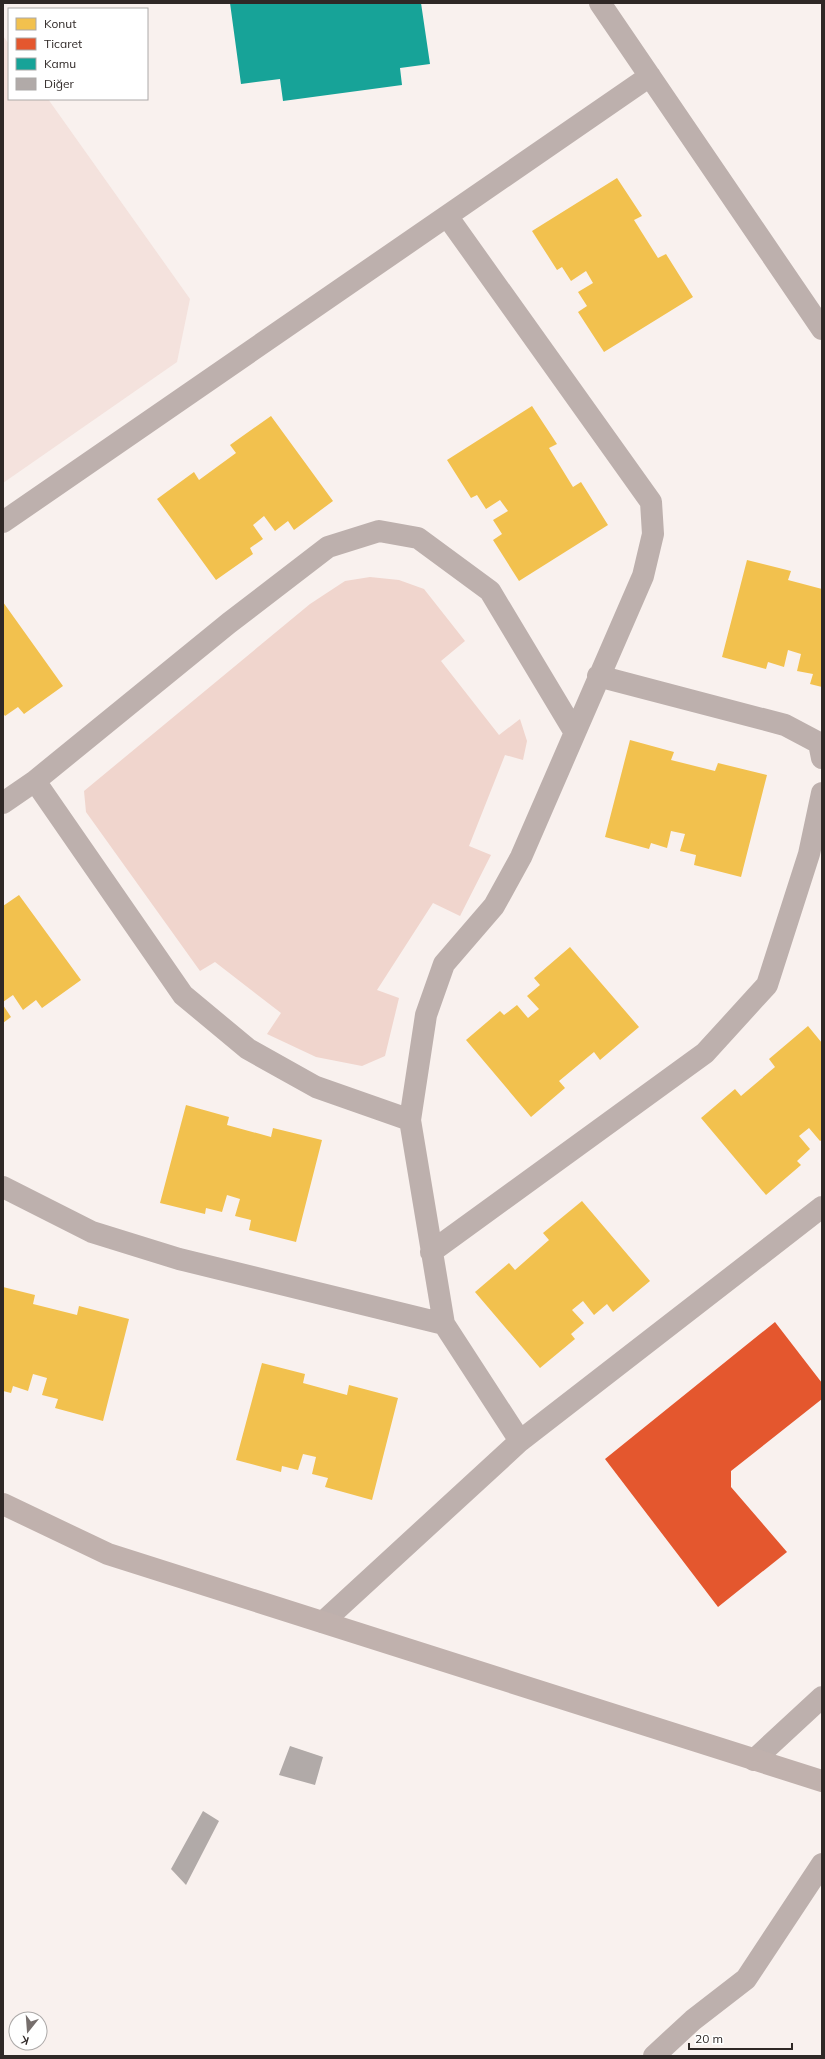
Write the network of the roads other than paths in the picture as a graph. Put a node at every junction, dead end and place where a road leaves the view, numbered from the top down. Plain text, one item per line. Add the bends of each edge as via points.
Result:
1 (600, 3) edge
2 (650, 76) junction
3 (447, 216) junction
4 (822, 329) edge
5 (3, 522) edge
6 (598, 676) junction
7 (574, 731) junction
8 (822, 758) edge
9 (35, 780) junction
10 (822, 793) edge
11 (3, 802) edge
12 (410, 1120) junction
13 (3, 1187) edge
14 (822, 1207) edge
15 (431, 1252) junction
16 (444, 1324) junction
17 (520, 1441) junction
18 (3, 1504) edge
19 (323, 1622) junction
20 (822, 1696) edge
21 (754, 1760) junction
22 (822, 1781) edge
23 (822, 1864) edge
24 (654, 2056) edge

1 - 2 street
2 - 3 street
2 - 4 street
3 - 5 street
3 - 6 street via 651,502 653,534 643,576
6 - 7 street
6 - 8 street via 785,725 819,743
7 - 9 street via 490,591 418,538 379,530 328,547 229,623
7 - 12 street via 521,857 494,906 444,964 426,1015
9 - 11 street
9 - 12 street via 183,995 248,1049 316,1087
10 - 15 street via 809,854 767,984 705,1053
12 - 15 street
13 - 16 street via 99,1234 179,1258
14 - 17 street
15 - 16 street
16 - 17 street
17 - 19 street
18 - 19 main road via 108,1554
19 - 21 main road
20 - 21 street
21 - 22 main road
23 - 24 street via 746,1979 693,2020

